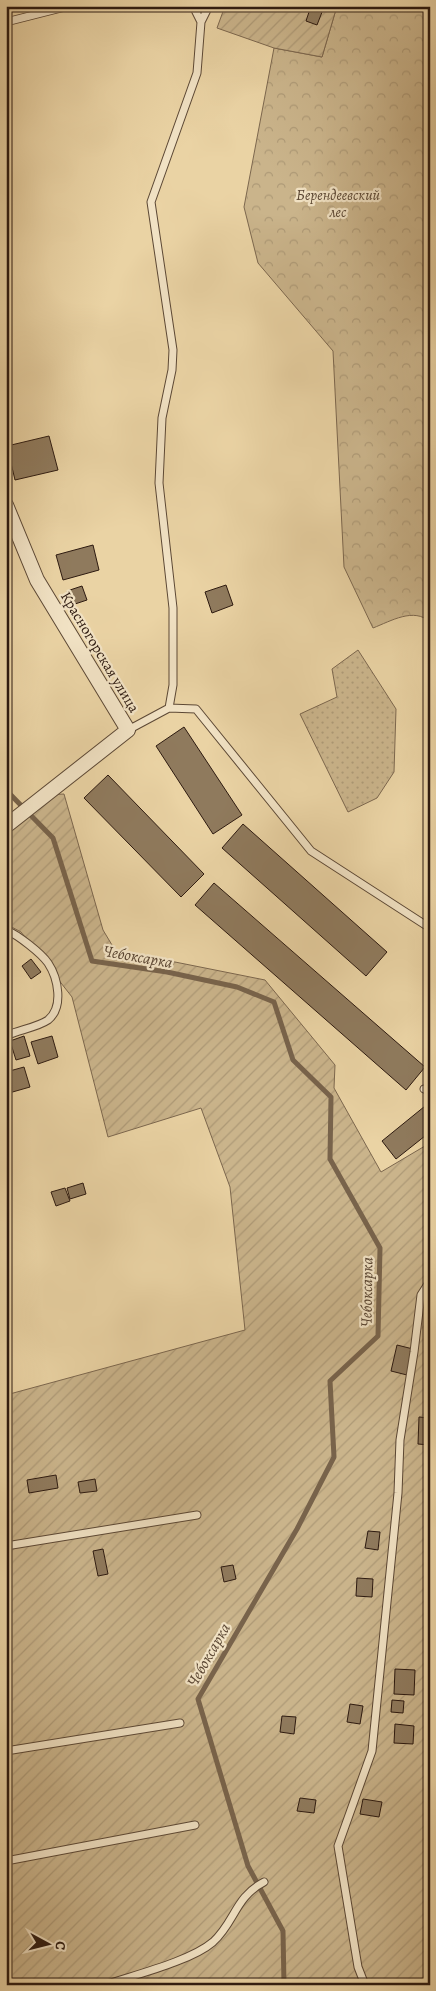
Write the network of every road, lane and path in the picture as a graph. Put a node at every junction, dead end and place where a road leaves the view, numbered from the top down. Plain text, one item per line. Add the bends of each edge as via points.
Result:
1 (69, 6) edge
2 (193, 6) edge
3 (209, 6) edge
4 (6, 22) edge
5 (201, 22) junction
6 (6, 505) edge
7 (169, 708) junction
8 (128, 730) junction
9 (8, 825) edge
10 (430, 928) edge
11 (6, 930) edge
12 (8, 1034) dead end
13 (430, 1281) edge
14 (197, 1515) dead end
15 (6, 1546) edge
16 (180, 1723) dead end
17 (6, 1751) edge
18 (195, 1824) dead end
19 (6, 1861) edge
20 (264, 1882) dead end
21 (105, 1985) edge
22 (365, 1985) edge

1 - 4 lane
2 - 5 lane
3 - 5 lane
5 - 7 lane via 197,72 151,202 173,350 162,418 159,482 173,608 173,685
6 - 8 street, Красногорская улица via 37,580
7 - 8 lane
7 - 10 lane via 196,708 311,851
8 - 9 street, Красногорская улица
11 - 12 lane via 48,963 58,987 57,1008 47,1020
13 - 22 lane via 421,1295 400,1440 398,1493 372,1750 338,1846 358,1967
14 - 15 lane
16 - 17 lane
18 - 19 lane
20 - 21 lane via 251,1889 212,1943 196,1953

